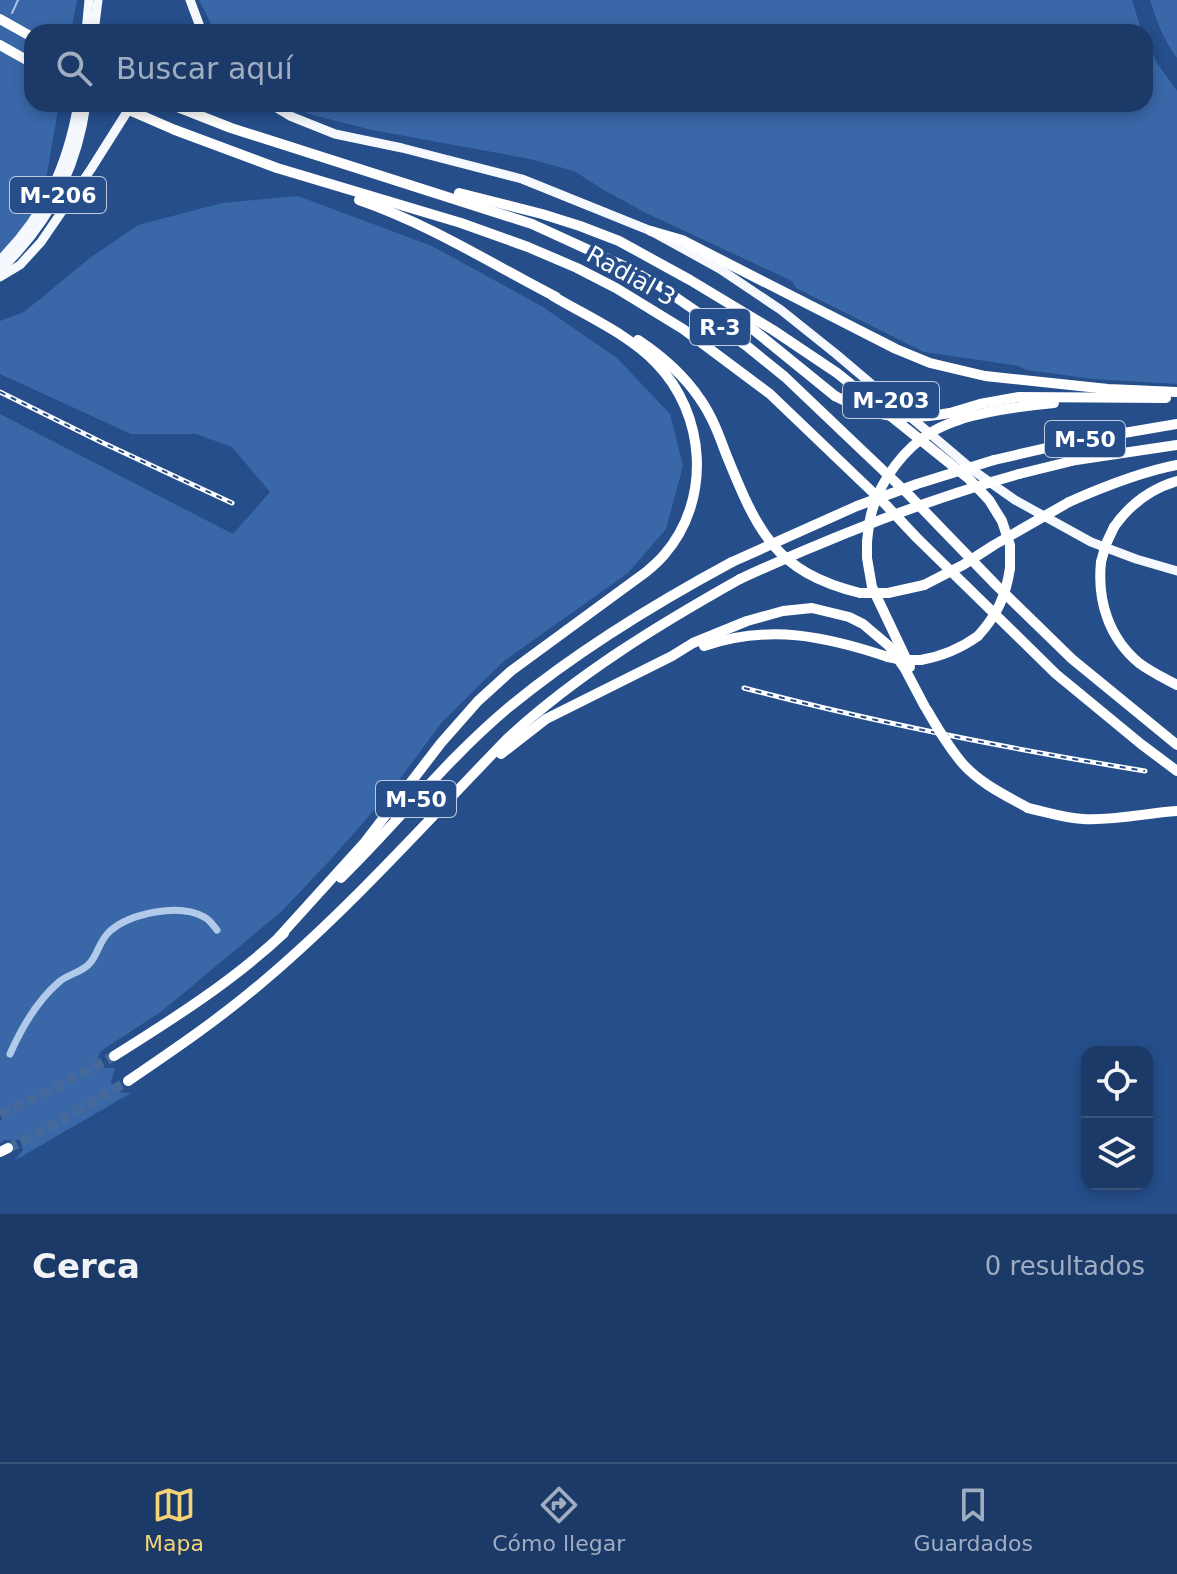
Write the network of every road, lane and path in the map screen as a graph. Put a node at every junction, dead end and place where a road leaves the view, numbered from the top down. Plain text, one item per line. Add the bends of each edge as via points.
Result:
1 (89, 0) edge
2 (98, 0) edge
3 (190, 0) edge
4 (0, 19) edge
5 (87, 24) edge
6 (95, 24) edge
7 (199, 24) edge
8 (24, 32) edge
9 (0, 45) edge
10 (24, 58) edge
11 (76, 112) edge
12 (85, 112) edge
13 (127, 112) edge
14 (133, 112) edge
15 (191, 112) edge
16 (283, 112) edge
17 (219, 148) junction
18 (356, 167) junction
19 (542, 214) junction
20 (651, 231) junction
21 (0, 260) edge
22 (0, 270) edge
23 (0, 277) edge
24 (553, 296) junction
25 (1177, 392) edge
26 (1107, 398) junction
27 (1177, 398) edge
28 (1177, 424) edge
29 (1177, 445) edge
30 (1177, 465) edge
31 (1177, 481) edge
32 (1177, 571) edge
33 (1130, 654) junction
34 (672, 656) junction
35 (1177, 679) edge
36 (1177, 685) edge
37 (926, 708) junction
38 (1177, 745) edge
39 (478, 769) junction
40 (1177, 771) edge
41 (1177, 811) edge
42 (217, 930) dead end
43 (279, 937) junction
44 (10, 1054) dead end
45 (114, 1056) tunnel mouth
46 (128, 1081) tunnel mouth

1 - 5 main road
2 - 6 main road
3 - 7 main road
4 - 8 highway
9 - 10 highway
11 - 21 main road, M-206 via 66,156 47,199
12 - 22 main road, M-206 via 74,159 54,204
13 - 23 main road via 41,242
14 - 17 highway, Radial 3 / R-3, bridge
15 - 18 highway, Radial 3 / R-3
16 - 20 main road, M-203 via 335,134 522,179
17 - 24 highway via 425,227
17 - 40 highway, Radial 3 / R-3 via 528,247 672,321 770,394 1056,674
18 - 19 highway
18 - 38 highway, Radial 3 / R-3 via 532,224 626,267 707,317 785,377 1072,659
19 - 26 highway, bridge via 618,244 688,283 835,396 861,409 906,418 1019,397
19 - 34 highway, bridge via 654,259 837,373 989,500 1010,545 1006,590 998,611 978,636 938,657 903,660 808,635 776,633 723,639
20 - 25 highway via 682,240 930,363 985,376
20 - 32 main road, M-203 via 781,310 1015,500 1091,542
24 - 30 highway, bridge via 618,327 673,367 712,420 746,504 765,535 808,575 833,586 888,593 924,585 1069,502
24 - 43 highway via 626,338 655,362 681,395 693,426 697,459 695,488 681,529 646,572 478,701 365,842
26 - 27 highway
26 - 37 highway, bridge via 1023,406 961,419 913,445 880,490 867,542 872,587
28 - 43 highway, M-50, bridge via 994,460 917,484 857,506 682,589 508,708
29 - 39 highway, M-50, bridge via 1076,460 949,494 740,579 593,670 527,720
31 - 33 highway, bridge via 1139,499 1121,517 1101,562 1100,591 1107,618
33 - 35 highway
33 - 36 highway
34 - 37 highway via 747,621 783,611 831,611 863,624 889,646
34 - 39 highway via 546,719
37 - 41 highway, bridge via 963,764 1028,808 1084,819
39 - 46 highway, M-50 via 357,895 265,980
42 - 44 street via 206,917 185,911 165,910 127,921 109,932 90,963 58,982 27,1021
43 - 45 highway, M-50 via 194,1004

